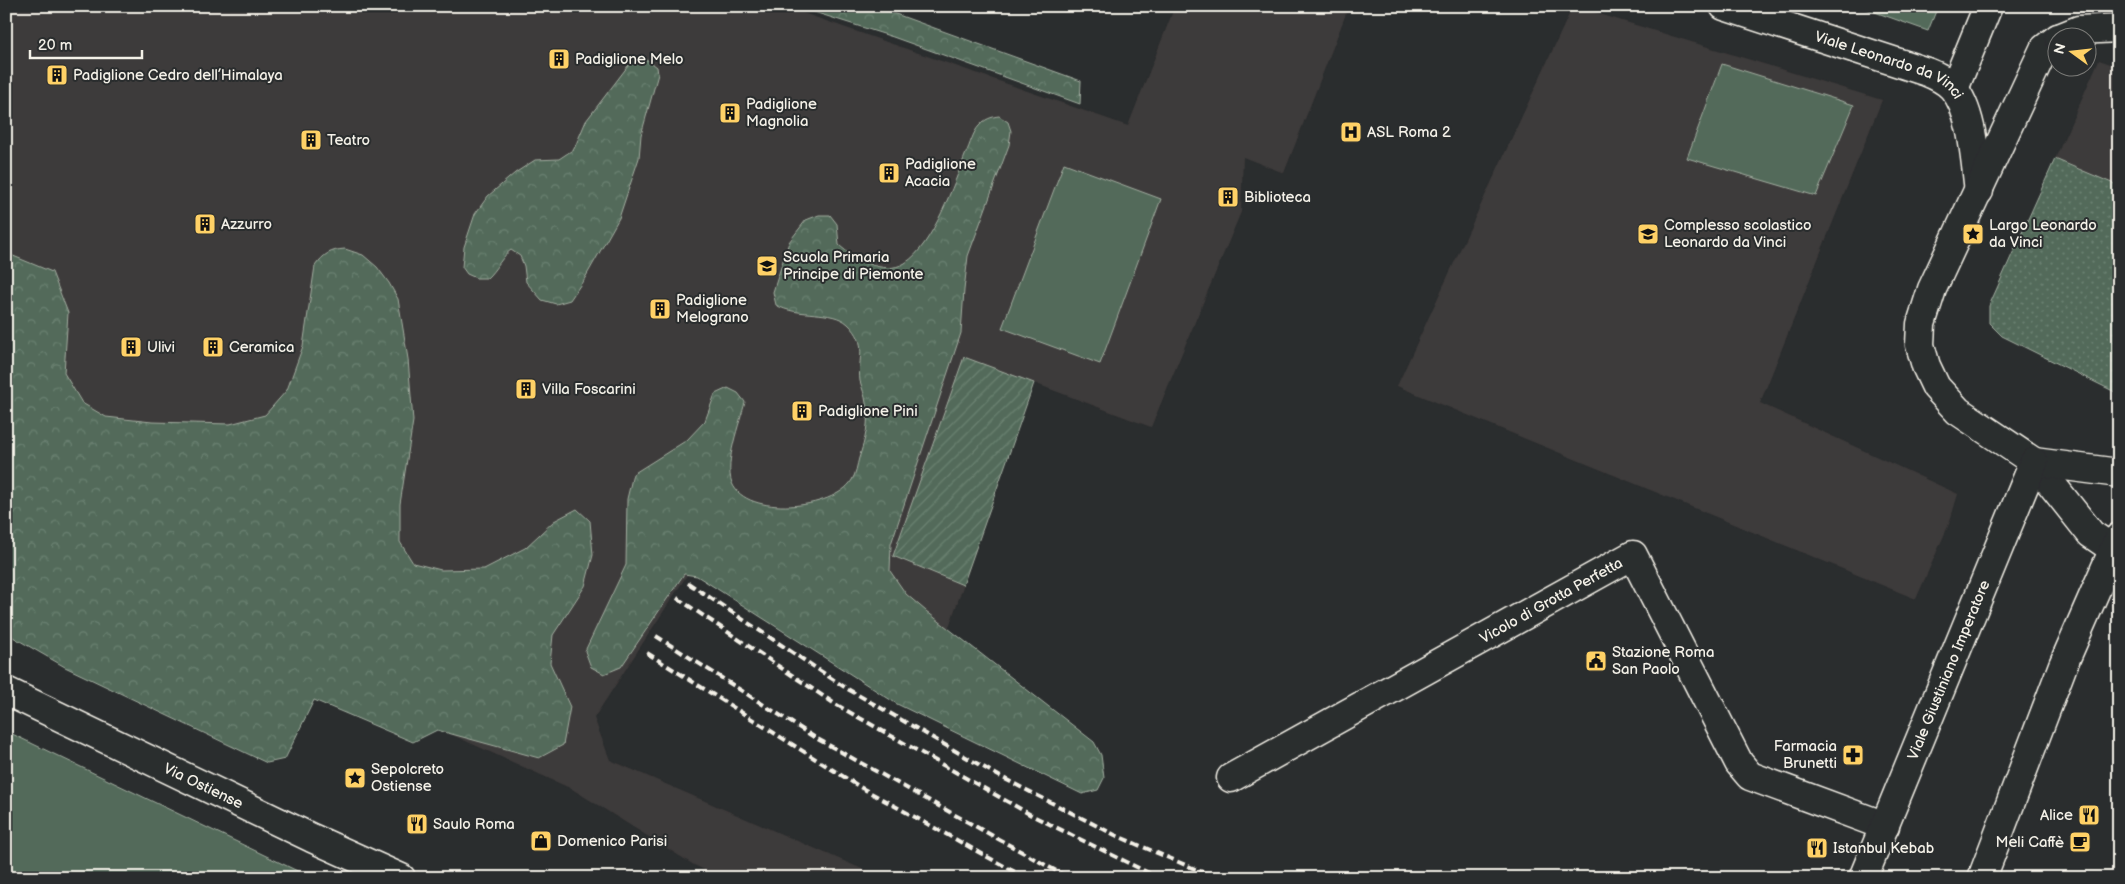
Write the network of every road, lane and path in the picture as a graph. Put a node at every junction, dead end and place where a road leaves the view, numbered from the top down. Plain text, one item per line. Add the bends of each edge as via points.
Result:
1 (1724, 6) edge
2 (1988, 6) edge
3 (2119, 28) edge
4 (2098, 29) edge
5 (2048, 46) edge
6 (1954, 89) junction
7 (1979, 191) junction
8 (2034, 462) junction
9 (2119, 473) edge
10 (2117, 546) edge
11 (6, 691) edge
12 (1231, 778) dead end
13 (1884, 826) junction
14 (401, 878) edge
15 (1863, 878) edge
16 (1982, 878) edge

1 - 6 street, Viale Leonardo da Vinci via 1927,72
2 - 6 street
3 - 4 street
5 - 7 street
6 - 7 street, Viale Leonardo da Vinci via 1965,111
7 - 8 street via 1924,310 1920,345 1931,377 1946,400
8 - 9 street
8 - 10 street via 2091,534
8 - 13 street, Viale Giustiniano Imperatore
10 - 16 street via 2063,665
11 - 14 street, Via Ostiense
12 - 13 street, Vicolo di Grotta Perfetta via 1633,555 1739,763 1750,776
13 - 15 street, Viale Giustiniano Imperatore

